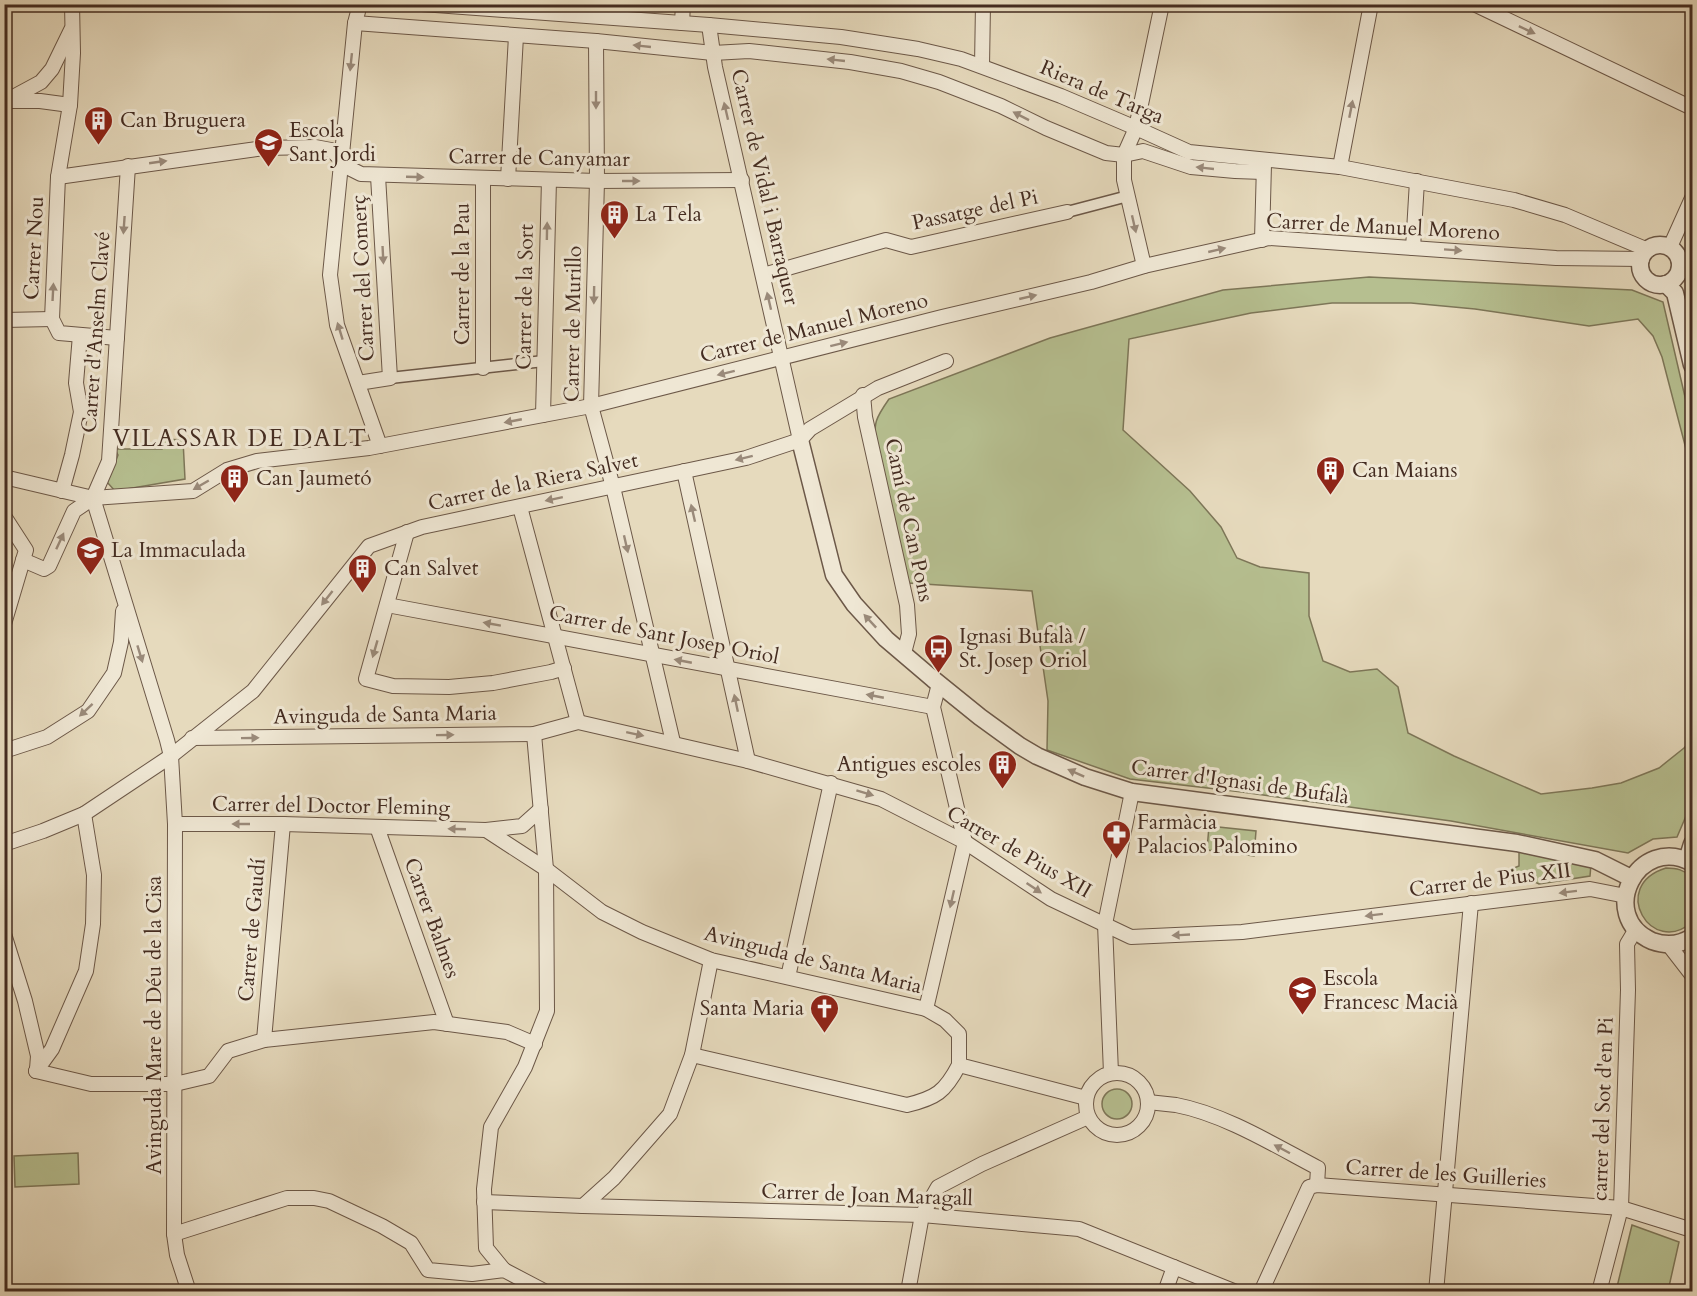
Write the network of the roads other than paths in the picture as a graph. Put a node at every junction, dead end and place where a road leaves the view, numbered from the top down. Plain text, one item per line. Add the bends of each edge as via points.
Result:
1 (72, 4) edge
2 (360, 4) edge
3 (422, 4) edge
4 (683, 4) edge
5 (982, 4) edge
6 (1162, 4) edge
7 (1371, 4) edge
8 (1474, 4) edge
9 (682, 23) junction
10 (355, 24) junction
11 (709, 24) junction
12 (72, 28) junction
13 (516, 36) junction
14 (596, 41) junction
15 (713, 53) junction
16 (982, 66) junction
17 (5, 101) edge
18 (70, 105) junction
19 (1692, 108) edge
20 (1136, 128) junction
21 (1124, 155) junction
22 (341, 159) junction
23 (128, 166) junction
24 (1264, 166) junction
25 (1340, 167) junction
26 (378, 176) junction
27 (58, 177) junction
28 (483, 179) junction
29 (508, 179) junction
30 (549, 180) junction
31 (742, 180) junction
32 (597, 181) junction
33 (1417, 181) junction
34 (1128, 196) junction
35 (1692, 198) edge
36 (1067, 212) joint
37 (1262, 240) junction
38 (1670, 247) junction
39 (1413, 248) junction
40 (1645, 255) junction
41 (1144, 267) junction
42 (1686, 271) edge
43 (763, 275) junction
44 (1666, 284) junction
45 (52, 319) junction
46 (4, 320) edge
47 (80, 335) junction
48 (117, 338) junction
49 (782, 358) junction
50 (544, 361) junction
51 (946, 361) dead end
52 (1692, 365) edge
53 (483, 369) junction
54 (390, 378) junction
55 (357, 383) junction
56 (863, 395) junction
57 (591, 406) junction
58 (543, 415) junction
59 (800, 440) junction
60 (380, 446) junction
61 (684, 471) junction
62 (4, 477) edge
63 (613, 487) junction
64 (62, 490) junction
65 (93, 498) junction
66 (520, 507) junction
67 (4, 516) edge
68 (407, 532) junction
69 (23, 560) junction
70 (123, 600) junction
71 (387, 605) junction
72 (4, 624) edge
73 (555, 636) junction
74 (904, 653) junction
75 (652, 655) junction
76 (564, 668) junction
77 (728, 669) junction
78 (939, 684) junction
79 (933, 707) junction
80 (578, 722) junction
81 (534, 734) junction
82 (192, 738) junction
83 (673, 742) junction
84 (4, 751) edge
85 (171, 756) junction
86 (748, 761) junction
87 (831, 783) junction
88 (1132, 792) junction
89 (541, 808) junction
90 (84, 814) junction
91 (175, 824) junction
92 (283, 824) junction
93 (377, 827) junction
94 (486, 830) junction
95 (964, 842) junction
96 (4, 844) edge
97 (1692, 844) edge
98 (1690, 862) edge
99 (546, 869) junction
100 (1632, 878) junction
101 (1626, 896) junction
102 (1471, 903) junction
103 (1105, 924) junction
104 (1636, 929) junction
105 (4, 934) edge
106 (1692, 937) edge
107 (1668, 944) junction
108 (711, 960) junction
109 (1692, 975) edge
110 (788, 977) junction
111 (926, 1009) junction
112 (447, 1023) junction
113 (264, 1040) junction
114 (535, 1044) junction
115 (692, 1055) junction
116 (959, 1065) junction
117 (36, 1071) junction
118 (1111, 1073) junction
119 (175, 1084) junction
120 (1086, 1098) junction
121 (1148, 1102) junction
122 (1088, 1118) junction
123 (1317, 1185) junction
124 (1444, 1196) junction
125 (484, 1202) junction
126 (583, 1206) junction
127 (1621, 1208) junction
128 (922, 1215) junction
129 (1692, 1230) edge
130 (174, 1234) junction
131 (1174, 1267) junction
132 (504, 1270) junction
133 (189, 1292) edge
134 (546, 1292) edge
135 (908, 1292) edge
136 (1165, 1292) edge
137 (1236, 1292) edge
138 (1261, 1292) edge
139 (1436, 1292) edge
140 (1599, 1292) edge

1 - 12 street, Carrer Nou
2 - 10 street
3 - 9 street, Riera de Targa
4 - 9 street
5 - 16 street
6 - 20 street
25 -> 7 street
8 -> 19 street
9 - 11 street, Riera de Targa
10 - 13 street
10 -> 22 street
11 - 15 street, Carrer de Vidal i Barraquer
11 - 16 street, Riera de Targa via 852,38 918,49
12 - 17 street via 52,69 41,82
12 - 18 street, Carrer Nou
13 - 14 street
13 - 29 street
15 -> 14 street
14 -> 32 street, Carrer de Murillo
21 -> 15 street via 1088,147 1001,106 901,71 749,51
31 -> 15 street, Carrer de Vidal i Barraquer
16 - 20 street, Riera de Targa
17 - 18 street
18 - 27 street, Carrer Nou
20 - 21 street
20 - 24 street, Riera de Targa via 1189,152
24 -> 21 street via 1235,171 1191,167 1143,151
21 - 34 street
23 -> 22 street, Carrer de Canyamar via 264,148 315,147 331,150
22 - 26 street, Carrer de Canyamar via 361,174
55 -> 22 street via 337,325 330,275
23 - 27 street, Carrer de Canyamar
23 -> 48 street, Carrer d'Anselm Clavé
24 - 25 street, Riera de Targa
24 - 37 street
25 - 33 street, Riera de Targa
26 -> 28 street, Carrer de Canyamar
26 -> 54 street, Carrer del Comerç
45 -> 27 street, Carrer Nou
28 - 29 street, Carrer de Canyamar
28 - 53 street, Carrer de la Pau
29 - 30 street, Carrer de Canyamar
30 - 32 street, Carrer de Canyamar
50 -> 30 street, Carrer de la Sort
32 -> 31 street, Carrer de Canyamar
31 - 43 street, Carrer de Vidal i Barraquer
32 -> 57 street, Carrer de Murillo
33 - 39 street
33 - 40 street, Riera de Targa via 1514,200 1565,215
34 - 36 street, Passatge del Pi
34 -> 41 street
35 - 38 street
36 - 43 street, Passatge del Pi via 911,247 886,240
37 - 39 street, Carrer de Manuel Moreno
41 -> 37 street, Carrer de Manuel Moreno
38 - 40 street via 1660,245
38 - 42 street
39 -> 40 street, Carrer de Manuel Moreno via 1556,258
40 - 44 street via 1642,273 1659,285
49 -> 41 street, Carrer de Manuel Moreno
42 - 44 street
49 -> 43 street, Carrer de Vidal i Barraquer
44 - 52 street via 1675,293
45 - 46 street
45 - 47 street, Carrer Nou via 59,333
47 - 48 street, Carrer Nou
47 - 64 street via 76,384 81,412
48 - 65 street, Carrer d'Anselm Clavé via 109,461
49 -> 57 street, Carrer de Manuel Moreno
49 - 59 street
50 - 53 street
50 - 58 street, Carrer de la Sort
51 - 56 street, Carrer de la Riera Salvet
53 - 54 street
54 - 55 street
55 - 60 street
56 - 59 street, Carrer de la Riera Salvet via 810,429
56 - 74 street, Camí de Can Pons via 908,604 909,634
57 - 58 street, Carrer de Manuel Moreno
57 - 63 street, Carrer de Murillo
58 -> 60 street, Carrer de Manuel Moreno
59 -> 61 street, Carrer de la Riera Salvet via 746,458
74 -> 59 street, Carrer d'Ignasi de Bufalà via 854,604 834,575
60 -> 65 street, Carrer de Manuel Moreno via 257,461 227,470 193,491
61 - 63 street, Carrer de la Riera Salvet
77 -> 61 street
62 - 64 street, Carrer de Manuel Moreno
63 -> 66 street, Carrer de la Riera Salvet
63 -> 75 street, Carrer de Murillo
64 - 65 street, Carrer de Manuel Moreno
69 -> 65 street via 44,569 49,566 74,511
65 - 70 street, Avinguda Mare de Déu de la Cisa
66 - 68 street, Carrer de la Riera Salvet
66 - 73 street
67 - 69 street via 26,550
68 - 71 street
68 -> 82 street, Carrer de la Riera Salvet via 369,546 253,692
69 - 72 street
70 -> 84 street via 122,642 114,673 88,711 47,737
70 -> 85 street, Avinguda Mare de Déu de la Cisa
73 -> 71 street, Carrer de Sant Josep Oriol
71 -> 76 street via 366,679 393,686 449,687 493,683
73 - 75 street, Carrer de Sant Josep Oriol
73 - 76 street
74 - 78 street, Carrer d'Ignasi de Bufalà
77 -> 75 street, Carrer de Sant Josep Oriol
75 - 83 street, Carrer de Murillo
76 - 80 street
79 -> 77 street, Carrer de Sant Josep Oriol
86 -> 77 street
78 - 79 street
88 -> 78 street, Carrer d'Ignasi de Bufalà via 1037,756
79 - 95 street
80 - 81 street, Avinguda de Santa Maria
80 -> 83 street, Carrer de Pius XII
82 -> 81 street, Avinguda de Santa Maria
81 - 89 street
82 - 85 street, Carrer de la Riera Salvet
83 - 86 street, Carrer de Pius XII
85 - 90 street, Carrer de la Riera Salvet
85 - 91 street, Avinguda Mare de Déu de la Cisa
86 - 87 street, Carrer de Pius XII
87 -> 95 street, Carrer de Pius XII via 881,799
87 - 110 street
88 - 100 street, Carrer d'Ignasi de Bufalà via 1517,843 1595,860
88 - 103 street
89 - 94 street, Carrer del Doctor Fleming via 522,826
89 - 99 street
90 - 96 street, Carrer de la Riera Salvet
90 - 117 street via 94,875 93,924 86,971 52,1048
92 -> 91 street, Carrer del Doctor Fleming
91 - 119 street, Avinguda Mare de Déu de la Cisa
92 - 93 street, Carrer del Doctor Fleming
92 - 113 street, Carrer de Gaudí
94 -> 93 street, Carrer del Doctor Fleming
93 - 112 street, Carrer Balmes
94 - 99 street
95 -> 103 street, Carrer de Pius XII via 1051,899
95 -> 111 street
97 - 98 street
98 - 100 street via 1661,857
99 - 108 street, Avinguda de Santa Maria via 602,912
99 - 114 street via 547,1011
100 - 101 street
101 -> 102 street, Carrer de Pius XII via 1590,889
101 - 104 street via 1629,919
102 -> 103 street, Carrer de Pius XII via 1242,932 1131,937
102 - 124 street
103 - 118 street
104 - 107 street via 1650,940
104 - 127 street, carrer del Sot d'en Pi via 1627,944
105 - 117 street via 38,1056
106 - 107 street
107 - 109 street
108 - 110 street, Avinguda de Santa Maria
108 - 115 street
110 - 111 street, Avinguda de Santa Maria
111 - 116 street, Avinguda de Santa Maria via 959,1034
112 - 113 street
112 - 114 street via 507,1032
113 - 119 street via 228,1051 209,1076
114 - 125 street via 490,1127
115 - 116 street via 908,1105 927,1100 942,1090
115 - 126 street via 670,1114 614,1178
116 - 120 street
117 - 119 street via 91,1084
118 - 120 street via 1094,1083
118 - 121 street via 1135,1077
119 - 130 street, Avinguda Mare de Déu de la Cisa
120 - 122 street
121 - 122 street via 1146,1118 1130,1133 1108,1134
123 -> 121 street via 1318,1168 1262,1138 1217,1118
122 - 128 street via 938,1187
123 - 124 street, Carrer de les Guilleries
123 - 138 street, Carrer de les Guilleries via 1310,1187
124 - 127 street, Carrer de les Guilleries
124 - 139 street
125 - 126 street, Carrer de Joan Maragall
125 - 132 street via 486,1248
126 - 128 street, Carrer de Joan Maragall
127 - 129 street, Carrer de les Guilleries
127 - 140 street, carrer del Sot d'en Pi
128 - 131 street, Carrer de Joan Maragall via 1079,1229
128 - 135 street
130 - 132 street via 287,1198 314,1198 329,1201 411,1243 428,1270 472,1274
130 - 133 street, Avinguda Mare de Déu de la Cisa
131 - 136 street
131 - 137 street, Carrer de Joan Maragall
132 - 134 street

